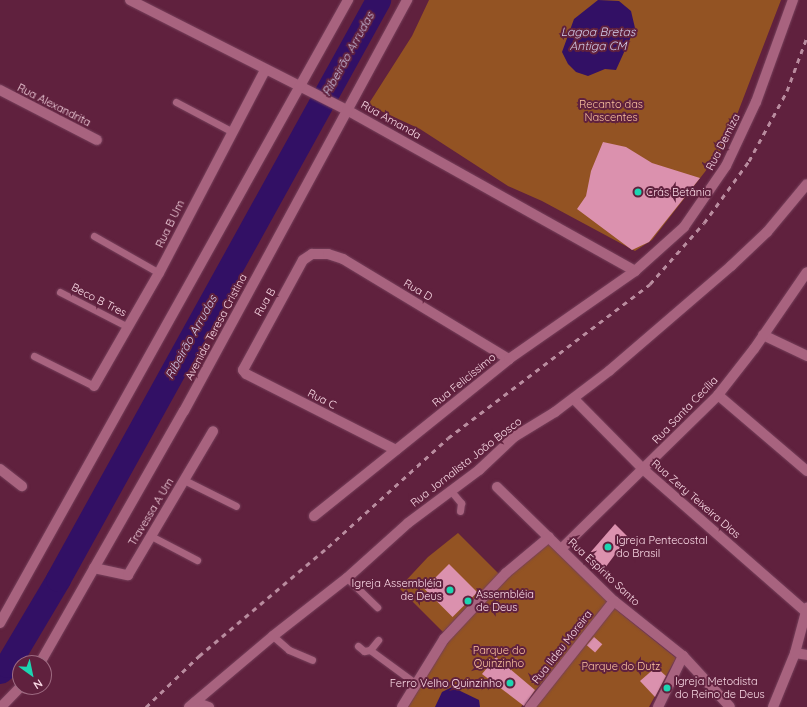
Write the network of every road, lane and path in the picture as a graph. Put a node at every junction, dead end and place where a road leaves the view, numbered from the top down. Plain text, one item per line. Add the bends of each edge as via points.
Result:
1 (130, 0) edge
2 (348, 0) edge
3 (407, 0) edge
4 (793, 0) edge
5 (265, 70) junction
6 (300, 86) junction
7 (0, 90) edge
8 (176, 102) dead end
9 (347, 110) junction
10 (233, 132) junction
11 (97, 140) dead end
12 (807, 184) edge
13 (94, 236) dead end
14 (312, 254) joint
15 (635, 271) junction
16 (807, 272) edge
17 (159, 273) junction
18 (60, 292) dead end
19 (128, 327) junction
20 (764, 336) junction
21 (34, 356) dead end
22 (807, 356) edge
23 (509, 359) junction
24 (244, 365) joint
25 (94, 386) joint
26 (718, 395) junction
27 (574, 399) junction
28 (213, 431) dead end
29 (396, 450) junction
30 (0, 469) edge
31 (644, 470) junction
32 (807, 471) edge
33 (184, 480) junction
34 (22, 486) dead end
35 (497, 487) dead end
36 (451, 491) junction
37 (236, 506) dead end
38 (460, 511) dead end
39 (314, 516) dead end
40 (151, 536) junction
41 (549, 537) junction
42 (561, 549) junction
43 (197, 560) dead end
44 (94, 568) junction
45 (347, 578) junction
46 (614, 601) junction
47 (377, 607) dead end
48 (806, 610) edge
49 (0, 623) edge
50 (273, 636) junction
51 (378, 640) dead end
52 (358, 646) dead end
53 (370, 650) junction
54 (795, 653) junction
55 (45, 655) edge
56 (683, 656) junction
57 (807, 656) edge
58 (312, 660) dead end
59 (415, 683) junction
60 (12, 695) edge
61 (192, 704) edge
62 (1, 707) edge
63 (209, 707) edge
64 (402, 707) edge
65 (530, 707) edge
66 (658, 707) edge
67 (730, 707) edge
68 (773, 707) edge

1 - 5 street, Rua Amanda
2 - 6 street
3 - 9 street, Avenida Teresa Cristina
4 - 15 street, Rua Demiza via 756,102 726,166 684,227
5 - 6 street, Rua Amanda
5 - 10 street, Rua B Um
6 - 9 street, Rua Amanda
6 - 49 street
7 - 11 street, Rua Alexandrita
8 - 10 lane
9 - 15 street, Rua Amanda
9 - 44 street, Avenida Teresa Cristina via 184,411
10 - 17 street, Rua B Um
12 - 27 street, Rua Jornalista João Bosco via 767,232 731,266
13 - 17 lane
14 - 23 street, Rua D via 328,254 343,259
14 - 24 street, Rua B via 303,260
15 - 23 street, Rua Felicíssimo
16 - 20 street, Rua Santa Cecília
17 - 19 street, Rua B Um
18 - 19 lane, Beco B Tres
19 - 25 street, Rua B Um
20 - 22 street
20 - 26 street, Rua Santa Cecília
21 - 25 lane
23 - 29 street, Rua Felicíssimo
24 - 29 street, Rua C via 246,374
26 - 31 street, Rua Santa Cecília
26 - 32 street
27 - 31 street, Rua Zery Teixeira Dias
27 - 36 street, Rua Jornalista João Bosco via 514,437 479,470
28 - 33 street, Travessa A Um
29 - 39 street, Rua Felicíssimo
30 - 34 street
31 - 42 street, Rua Santa Cecília
31 - 48 street, Rua Zery Teixeira Dias
33 - 37 lane
33 - 40 street, Travessa A Um
35 - 41 street, Rua Espírito Santo
36 - 38 lane via 460,503
36 - 45 street, Rua Jornalista João Bosco via 408,523
40 - 43 lane
40 - 44 street, Travessa A Um via 128,575
41 - 42 street, Rua Espírito Santo
41 - 59 street via 506,573 444,639
42 - 46 street, Rua Espírito Santo
44 - 55 street, Avenida Teresa Cristina
45 - 47 lane
45 - 50 street, Rua Jornalista João Bosco
46 - 56 street, Rua Espírito Santo
46 - 65 street, Rua Ildeu Moreira
48 - 54 street
50 - 58 lane via 289,650
50 - 61 street, Rua Jornalista João Bosco
51 - 53 lane
52 - 53 lane via 364,651
53 - 59 lane
54 - 57 street
54 - 68 street
56 - 66 street
56 - 67 street, Rua Espírito Santo
59 - 64 street
60 - 62 street
61 - 63 street

